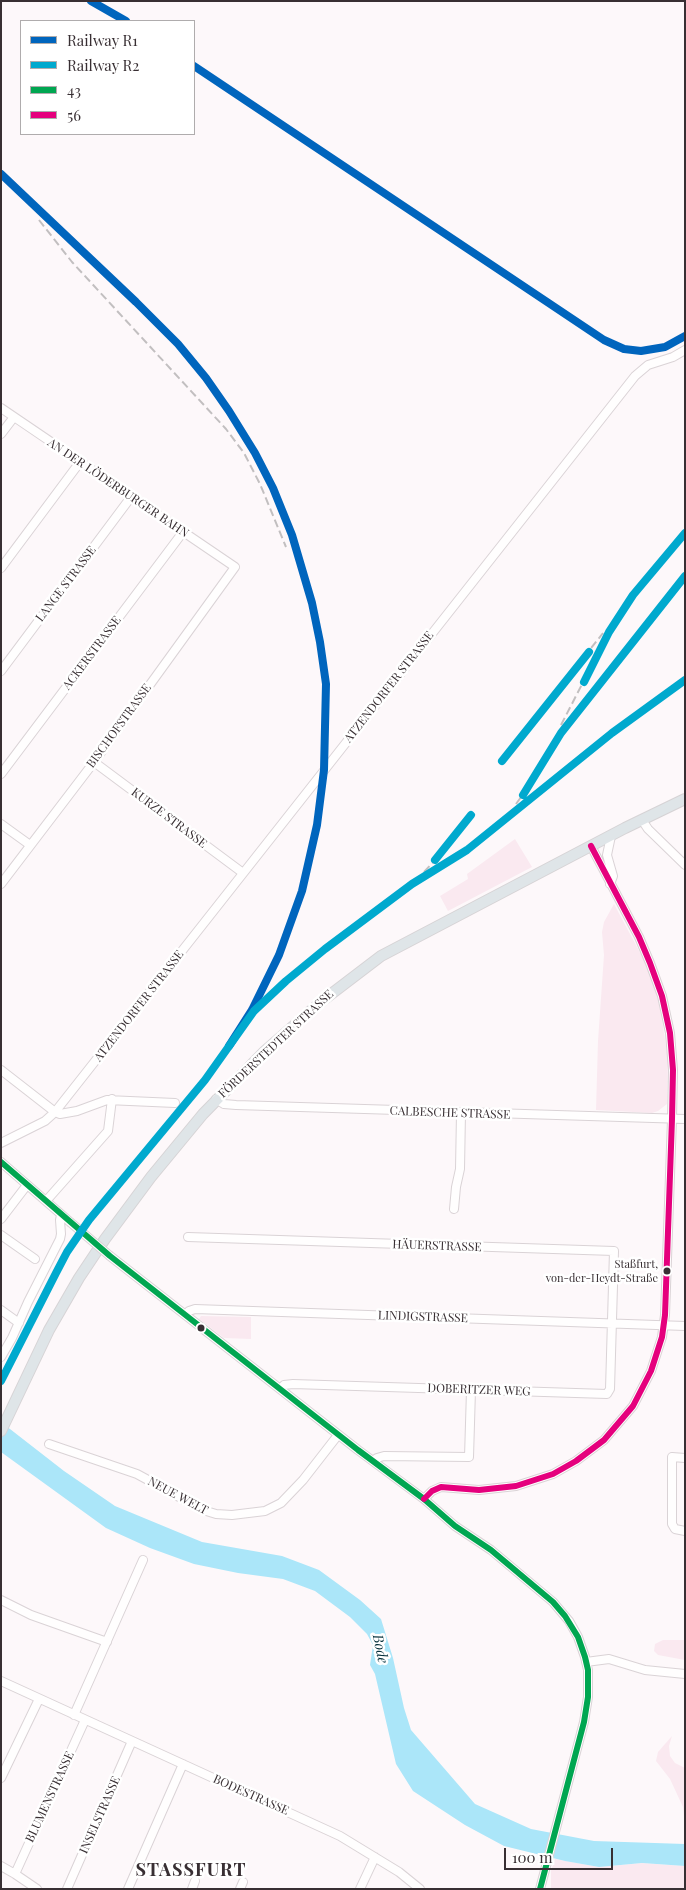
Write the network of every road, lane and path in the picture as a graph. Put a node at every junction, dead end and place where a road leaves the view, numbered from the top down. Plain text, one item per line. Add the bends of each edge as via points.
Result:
1 (685, 350) edge
2 (1, 408) edge
3 (14, 417) junction
4 (1, 434) edge
5 (80, 462) junction
6 (131, 496) junction
7 (183, 532) junction
8 (235, 567) joint
9 (1, 568) edge
10 (1, 671) edge
11 (94, 762) junction
12 (1, 774) edge
13 (685, 799) edge
14 (642, 820) junction
15 (1, 824) edge
16 (611, 836) junction
17 (30, 845) junction
18 (590, 846) junction
19 (685, 865) edge
20 (243, 873) junction
21 (1, 884) edge
22 (610, 884) junction
23 (1, 1070) edge
24 (112, 1099) junction
25 (216, 1099) junction
26 (175, 1103) dead end
27 (55, 1112) junction
28 (461, 1113) junction
29 (672, 1119) junction
30 (685, 1119) edge
31 (1, 1143) edge
32 (1, 1162) edge
33 (26, 1185) junction
34 (46, 1201) junction
35 (454, 1209) dead end
36 (61, 1215) junction
37 (1, 1219) edge
38 (1, 1234) edge
39 (188, 1237) dead end
40 (35, 1259) dead end
41 (1, 1310) edge
42 (186, 1315) junction
43 (19, 1323) junction
44 (612, 1323) junction
45 (664, 1325) junction
46 (685, 1326) edge
47 (1, 1357) edge
48 (280, 1389) junction
49 (471, 1390) junction
50 (1, 1431) edge
51 (338, 1435) junction
52 (49, 1444) dead end
53 (685, 1458) edge
54 (373, 1461) junction
55 (424, 1499) junction
56 (685, 1531) edge
57 (143, 1560) dead end
58 (1, 1600) edge
59 (107, 1642) junction
60 (586, 1662) junction
61 (685, 1674) edge
62 (1, 1681) edge
63 (38, 1699) junction
64 (74, 1715) junction
65 (86, 1720) junction
66 (132, 1741) junction
67 (183, 1764) junction
68 (1, 1778) edge
69 (375, 1857) junction
70 (1, 1866) edge
71 (15, 1874) junction
72 (37, 1889) edge
73 (67, 1889) edge
74 (128, 1889) edge
75 (360, 1889) edge
76 (420, 1889) edge
77 (540, 1889) edge

1 - 20 street, ATZENDORFER STRASSE via 648,365 635,376
2 - 3 street, AN DER LÖDERBURGER BAHN
3 - 4 street
3 - 5 street, AN DER LÖDERBURGER BAHN
5 - 6 street, AN DER LÖDERBURGER BAHN
5 - 9 street
6 - 7 street, AN DER LÖDERBURGER BAHN
6 - 10 street, LANGE STRASSE
7 - 8 street, AN DER LÖDERBURGER BAHN
7 - 12 street, ACKERSTRASSE
8 - 11 street, BISCHOFSTRASSE
11 - 17 street, BISCHOFSTRASSE
11 - 20 street, KURZE STRASSE
13 - 14 main road, FÖRDERSTEDTER STRASSE
14 - 16 main road, FÖRDERSTEDTER STRASSE
14 - 19 street
15 - 17 street
16 - 18 main road, FÖRDERSTEDTER STRASSE
16 - 22 street via 607,855 613,876
17 - 21 street, BISCHOFSTRASSE
18 - 22 street
18 - 25 main road, FÖRDERSTEDTER STRASSE via 372,961 286,1032
20 - 27 street, ATZENDORFER STRASSE
22 - 29 street via 641,942 662,996 671,1048
23 - 27 street
24 - 26 street
24 - 27 street via 68,1114
24 - 34 street via 108,1131
25 - 28 street, CALBESCHE STRASSE via 236,1105
25 - 50 main road, FÖRDERSTEDTER STRASSE via 136,1196 90,1261 45,1338
27 - 31 street, ATZENDORFER STRASSE
28 - 29 street, CALBESCHE STRASSE
28 - 35 street via 460,1168
29 - 30 street, CALBESCHE STRASSE
29 - 45 street
32 - 33 street
33 - 34 street
33 - 37 street
34 - 36 street
36 - 42 street, bridge
36 - 43 street via 62,1234
38 - 40 street
39 - 44 street, HÄUERSTRASSE via 614,1251
41 - 43 street
42 - 44 street, LINDIGSTRASSE via 195,1309
42 - 48 street
43 - 47 street
44 - 45 street, LINDIGSTRASSE
44 - 49 street, DOBERITZER WEG via 610,1390 607,1394
45 - 46 street, LINDIGSTRASSE
45 - 55 street via 655,1362 638,1398 617,1426 587,1454 553,1474 528,1483 490,1490 441,1487
48 - 49 street, DOBERITZER WEG via 293,1384
48 - 51 street
49 - 54 street via 469,1457 384,1456
51 - 52 street, NEUE WELT via 303,1480 280,1502 264,1510 232,1515 203,1510 138,1474
51 - 54 street
53 - 56 street via 672,1457 672,1524 675,1529
54 - 55 street
55 - 60 street via 553,1602 573,1628
57 - 59 street
58 - 59 street via 31,1615
59 - 64 street
60 - 61 street via 609,1659 645,1670
60 - 77 street via 588,1697
62 - 63 street, BODESTRASSE
63 - 64 street, BODESTRASSE
63 - 68 street
64 - 65 street, BODESTRASSE
65 - 66 street, BODESTRASSE
65 - 71 street, BLUMENSTRASSE
66 - 67 street, BODESTRASSE
66 - 73 street, INSELSTRASSE
67 - 69 street, BODESTRASSE via 340,1836
67 - 74 street
69 - 75 street
69 - 76 street, BODESTRASSE
70 - 71 street
71 - 72 street

